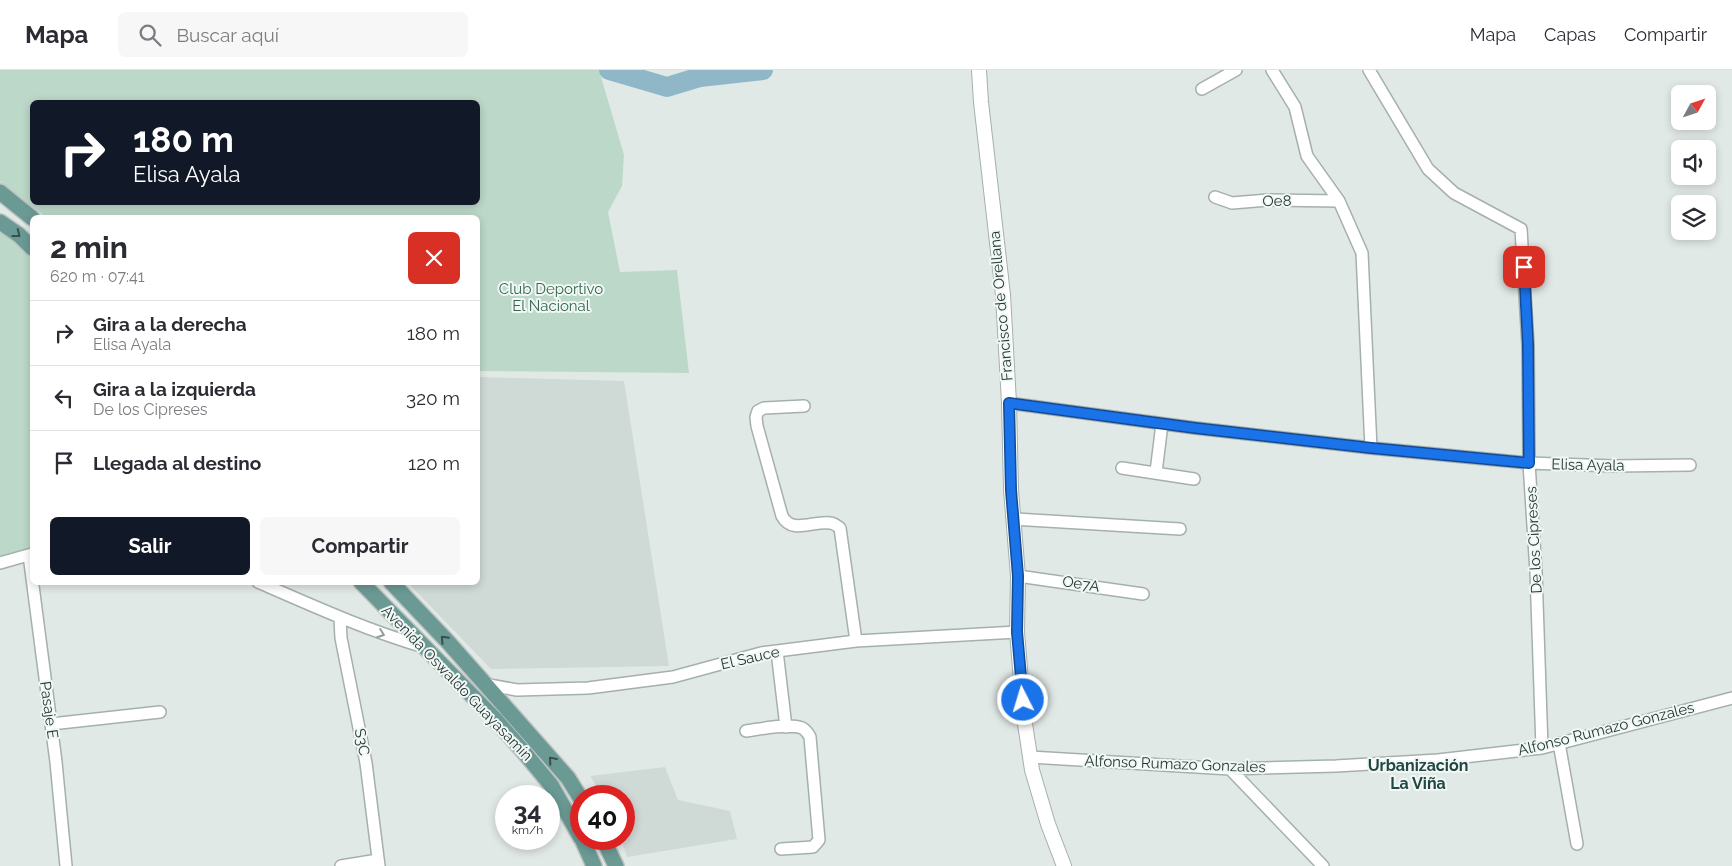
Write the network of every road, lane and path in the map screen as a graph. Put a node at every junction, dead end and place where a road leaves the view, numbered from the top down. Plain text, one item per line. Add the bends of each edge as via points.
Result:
1 (979, 70) edge
2 (1236, 70) edge
3 (1272, 70) edge
4 (1369, 70) edge
5 (1202, 90) dead end
6 (0, 192) edge
7 (1215, 197) dead end
8 (1339, 201) junction
9 (30, 216) edge
10 (0, 222) edge
11 (30, 246) edge
12 (1009, 403) junction
13 (804, 406) dead end
14 (1162, 424) junction
15 (1371, 448) junction
16 (1529, 463) junction
17 (1690, 465) dead end
18 (1122, 468) dead end
19 (1156, 472) junction
20 (1194, 479) dead end
21 (1014, 519) junction
22 (1180, 529) dead end
23 (30, 554) edge
24 (0, 563) edge
25 (1018, 576) junction
26 (35, 585) edge
27 (265, 585) edge
28 (364, 585) edge
29 (394, 585) edge
30 (1143, 594) dead end
31 (340, 618) junction
32 (1017, 632) junction
33 (856, 640) junction
34 (424, 647) junction
35 (777, 651) junction
36 (484, 684) junction
37 (1732, 698) edge
38 (160, 712) dead end
39 (51, 724) junction
40 (786, 727) junction
41 (746, 731) dead end
42 (1559, 743) junction
43 (1542, 748) junction
44 (1030, 757) junction
45 (1230, 770) junction
46 (572, 785) edge
47 (570, 817) edge
48 (1577, 844) dead end
49 (587, 850) edge
50 (608, 850) edge
51 (781, 850) dead end
52 (379, 863) edge
53 (66, 866) edge
54 (341, 866) edge
55 (594, 866) edge
56 (616, 866) edge
57 (1064, 866) edge
58 (1323, 866) edge

1 - 12 street, Francisco de Orellana via 1003,295
2 - 5 street
3 - 8 street via 1295,107 1307,156
4 - 16 street, De los Cipreses via 1428,169 1454,193 1521,229 1528,344
6 - 9 main road
7 - 8 street, Oe8 via 1232,203
8 - 15 street via 1362,253
10 -> 11 main road
12 - 14 street, Elisa Ayala
12 - 21 street, Francisco de Orellana
13 - 33 street via 764,408 758,411 757,426 785,522 800,526 828,522 840,528
14 - 15 street, Elisa Ayala
14 - 19 street
15 - 16 street, Elisa Ayala
16 - 17 street, Elisa Ayala
16 - 43 street, De los Cipreses
18 - 19 street
19 - 20 street
21 - 22 street
21 - 25 street, Francisco de Orellana
23 - 24 street
25 - 30 street, Oe7A
25 - 32 street, Francisco de Orellana
26 - 39 street, Pasaje E
27 - 31 street
28 - 34 main road, Avenida Oswaldo Guayasamín
36 -> 29 main road, Avenida Oswaldo Guayasamín
31 -> 34 street
31 - 52 street, S3C via 341,638 366,763
32 - 33 street, El Sauce
32 - 44 street, Francisco de Orellana
33 - 35 street, El Sauce
34 - 47 main road, Avenida Oswaldo Guayasamín via 523,751 551,785
35 - 36 street, El Sauce via 674,677 588,688 517,690
35 - 40 street
46 -> 36 main road, Avenida Oswaldo Guayasamín
37 - 42 street, Alfonso Rumazo Gonzales
38 - 39 street
39 - 53 street, Pasaje E
40 - 41 street
40 - 51 street via 802,728 810,737 819,840 813,847
42 - 43 street, Alfonso Rumazo Gonzales
42 - 48 street
43 - 45 street, Alfonso Rumazo Gonzales via 1438,760
44 - 45 street, Alfonso Rumazo Gonzales
44 - 57 street, Francisco de Orellana via 1048,824
45 - 58 street
49 - 55 main road, Avenida Oswaldo Guayasamín
50 - 56 main road
52 - 54 street

